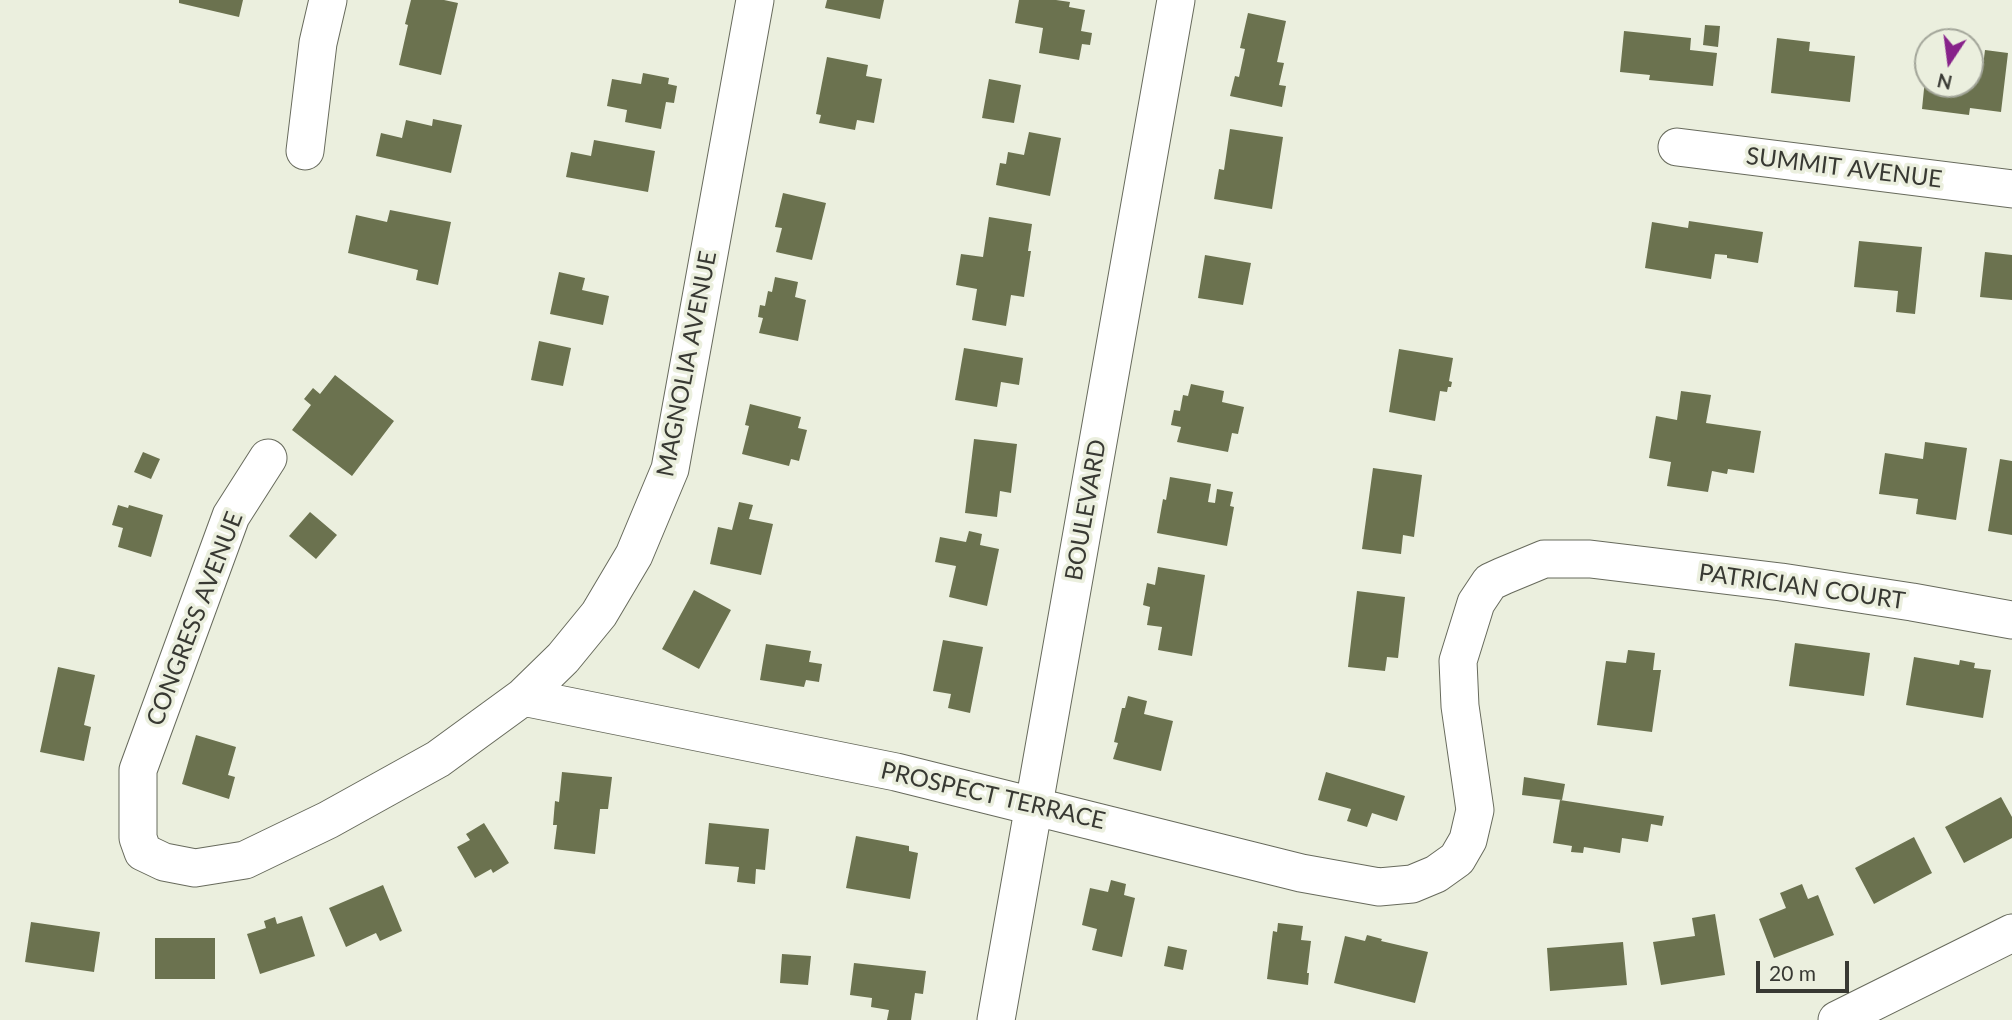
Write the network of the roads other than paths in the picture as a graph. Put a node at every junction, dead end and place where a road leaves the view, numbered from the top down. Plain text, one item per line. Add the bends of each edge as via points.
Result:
1 (328, 0) edge
2 (754, 0) edge
3 (1176, 0) edge
4 (1677, 147) dead end
5 (304, 150) dead end
6 (2012, 189) edge
7 (268, 457) dead end
8 (2012, 620) edge
9 (523, 697) junction
10 (137, 788) joint
11 (1034, 805) junction
12 (1457, 859) joint
13 (2012, 933) edge
14 (996, 1020) edge
15 (1837, 1020) edge

1 - 5 street
2 - 9 street, MAGNOLIA AVENUE via 670,468 634,555 599,614
3 - 11 street, BOULEVARD
4 - 6 street, SUMMIT AVENUE
7 - 10 street, CONGRESS AVENUE via 231,516 138,770
8 - 12 street, PATRICIAN COURT via 1794,584 1590,559 1544,559 1490,582 1476,603 1458,661 1475,810 1468,840
9 - 10 street, MAGNOLIA AVENUE via 438,759 245,860 195,868 143,852 138,838
9 - 11 street, PROSPECT TERRACE via 896,772
11 - 12 street, PROSPECT TERRACE via 1301,873 1379,887 1412,884
11 - 14 street, BOULEVARD
13 - 15 street

